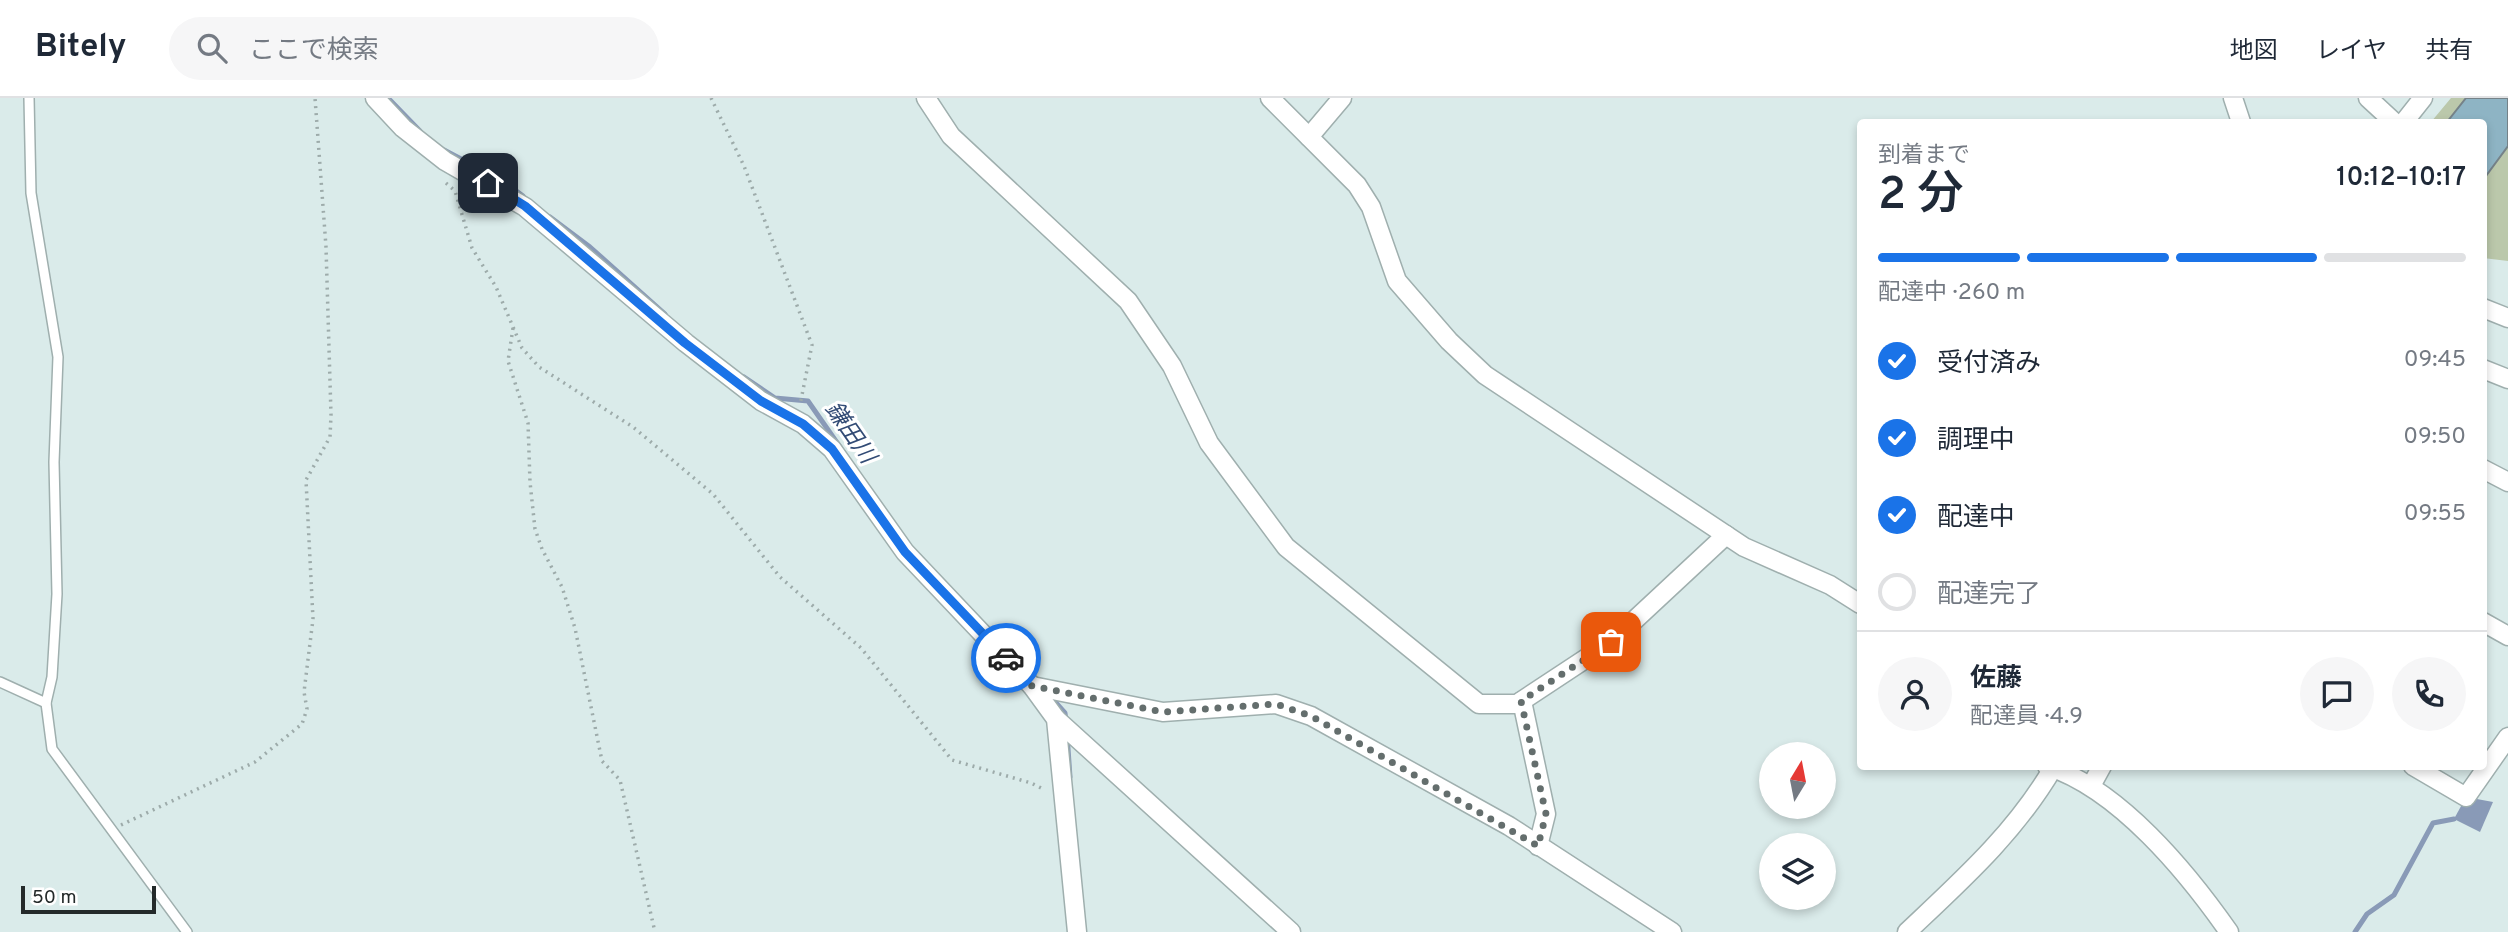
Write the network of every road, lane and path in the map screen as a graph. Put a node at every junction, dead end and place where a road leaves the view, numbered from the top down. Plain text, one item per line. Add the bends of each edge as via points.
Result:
1 (29, 98) edge
2 (316, 98) edge
3 (375, 98) edge
4 (711, 98) edge
5 (926, 98) edge
6 (1270, 98) edge
7 (1342, 98) edge
8 (2233, 98) edge
9 (2368, 98) edge
10 (2423, 98) edge
11 (2240, 119) edge
12 (2391, 119) edge
13 (2406, 119) edge
14 (1309, 137) junction
15 (443, 181) dead end
16 (2487, 309) edge
17 (2508, 318) edge
18 (513, 326) junction
19 (2487, 371) edge
20 (2508, 379) edge
21 (797, 421) junction
22 (2487, 471) edge
23 (2508, 482) edge
24 (1726, 535) junction
25 (1857, 602) edge
26 (2487, 624) edge
27 (2508, 636) edge
28 (0, 682) edge
29 (1032, 686) junction
30 (1521, 701) junction
31 (46, 703) junction
32 (1056, 719) junction
33 (2508, 737) edge
34 (2487, 767) edge
35 (2049, 770) edge
36 (2056, 770) edge
37 (2100, 770) edge
38 (2420, 770) edge
39 (2485, 770) edge
40 (2091, 786) junction
41 (1063, 799) junction
42 (113, 829) junction
43 (1538, 846) junction
44 (187, 932) edge
45 (654, 932) edge
46 (1077, 932) edge
47 (1291, 932) edge
48 (1672, 932) edge
49 (1907, 932) edge
50 (2229, 932) edge

1 - 31 lane via 31,193 58,357 54,462 57,594
2 - 42 path via 331,415 330,437 306,480 313,619 304,692 307,709 302,724 255,762
3 - 21 street via 402,128 438,156 525,206 685,343 761,401
4 - 21 path via 744,166 812,345
5 - 30 street via 951,136 1128,301 1172,366 1209,443 1286,547 1479,704
6 - 14 street
7 - 14 street
8 - 11 street
9 - 12 street
10 - 13 street
14 - 24 street via 1357,185 1371,207 1397,281 1449,341 1485,375
15 - 18 path via 455,191 472,248
16 - 17 street
18 - 41 path via 522,348 539,366 633,426 713,494 780,577 861,648 952,760 1031,783
18 - 45 path via 508,361 528,423 536,529 575,628 602,761 620,780
19 - 20 street
21 - 29 street via 832,449 905,552
22 - 23 street
24 - 25 street
24 - 30 street via 1611,642
26 - 27 street
28 - 31 lane
29 - 32 street
29 - 43 street via 1163,712 1276,704 1311,716
30 - 43 street via 1546,814
31 - 42 lane via 52,749
32 - 41 street
32 - 47 street
33 - 34 street
35 - 49 street via 2033,803 1989,855
36 - 40 street
37 - 40 street
38 - 39 street via 2466,797
40 - 50 street via 2148,836 2203,895
41 - 46 street
42 - 44 lane
43 - 48 street

